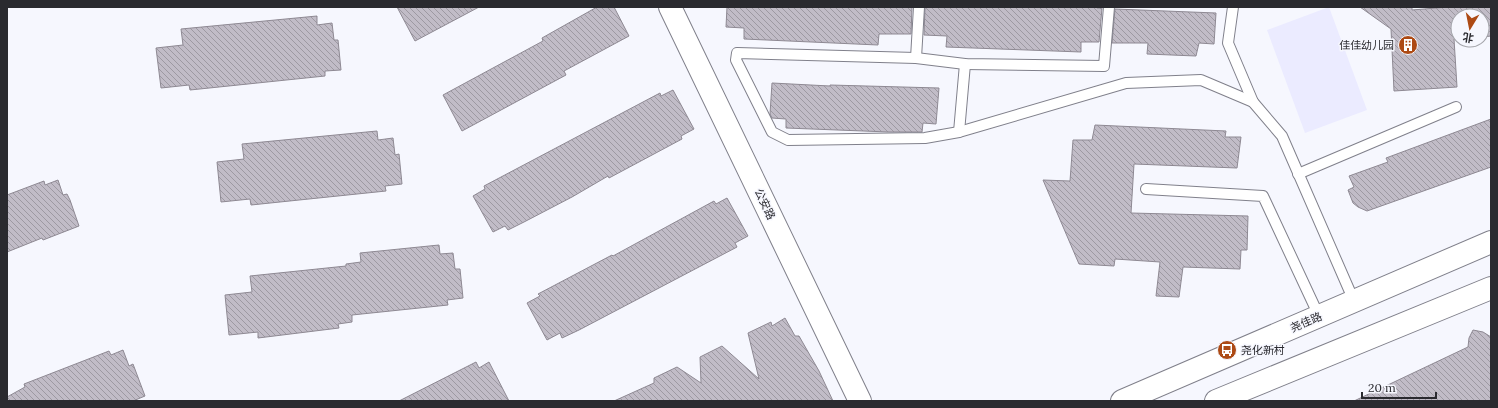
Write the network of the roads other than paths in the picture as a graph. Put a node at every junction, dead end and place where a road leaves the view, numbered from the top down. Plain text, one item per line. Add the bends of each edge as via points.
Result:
1 (670, 7) edge
2 (919, 7) edge
3 (1109, 7) edge
4 (1233, 7) edge
5 (916, 58) junction
6 (965, 64) junction
7 (1253, 102) junction
8 (1456, 107) dead end
9 (959, 132) junction
10 (1298, 174) junction
11 (1146, 189) dead end
12 (1491, 242) edge
13 (1491, 288) edge
14 (1354, 301) junction
15 (1319, 316) junction
16 (860, 401) edge
17 (1122, 401) edge
18 (1216, 401) edge

1 - 16 main road, 公安路
2 - 5 lane
3 - 6 lane via 1104,66
4 - 7 lane via 1228,43
5 - 6 lane
5 - 9 lane via 737,53 736,60 772,132 788,140 925,138
6 - 9 lane
7 - 9 lane via 1202,80 1126,83
7 - 10 lane via 1282,136
8 - 10 lane
10 - 14 lane
11 - 15 lane via 1263,196
12 - 14 main road, 尧佳路
13 - 18 main road
14 - 15 main road, 尧佳路
15 - 17 main road, 尧佳路

